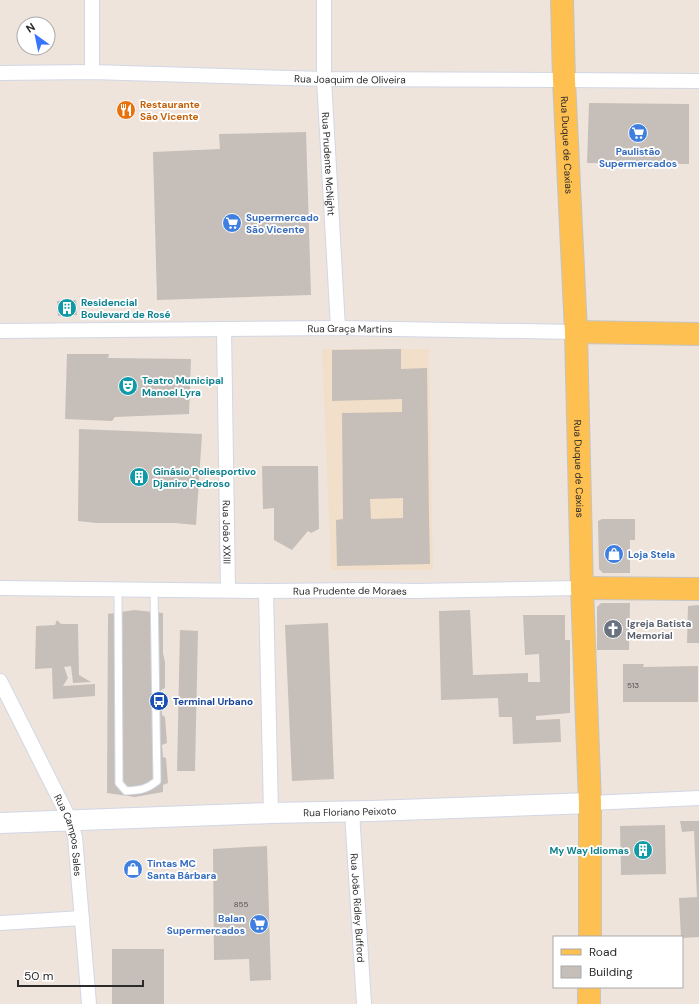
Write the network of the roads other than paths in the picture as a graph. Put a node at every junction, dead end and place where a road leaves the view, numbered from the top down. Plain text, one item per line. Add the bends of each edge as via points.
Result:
1 (92, 0) edge
2 (324, 0) edge
3 (562, 0) edge
4 (92, 72) junction
5 (0, 73) edge
6 (324, 79) junction
7 (564, 80) junction
8 (699, 82) edge
9 (338, 328) junction
10 (224, 329) junction
11 (0, 331) edge
12 (576, 332) junction
13 (699, 334) edge
14 (0, 588) edge
15 (582, 588) junction
16 (118, 589) junction
17 (154, 589) junction
18 (699, 589) edge
19 (228, 590) junction
20 (266, 591) junction
21 (0, 681) edge
22 (699, 798) edge
23 (590, 803) junction
24 (352, 812) junction
25 (271, 813) junction
26 (70, 820) junction
27 (0, 824) edge
28 (82, 918) junction
29 (0, 923) edge
30 (590, 936) edge
31 (589, 988) edge
32 (89, 1004) edge
33 (364, 1004) edge
34 (589, 1004) edge

1 - 4 street
2 - 6 street, Rua Prudente McNight
3 - 7 main road, Rua Duque de Caxias
4 - 5 street, Rua Joaquim de Oliveira
4 - 6 street, Rua Joaquim de Oliveira
6 - 7 street, Rua Joaquim de Oliveira
6 - 9 street, Rua Prudente McNight
7 - 8 street, Rua Joaquim de Oliveira
7 - 12 main road, Rua Duque de Caxias
9 - 10 street, Rua Graça Martins
9 - 12 street, Rua Graça Martins
10 - 11 street, Rua Graça Martins
10 - 19 street, Rua João XXIII
12 - 13 main road, Rua Graça Martins
12 - 15 main road, Rua Duque de Caxias
14 - 16 street, Rua Prudente de Moraes
15 - 18 main road, Rua Prudente de Moraes
15 - 20 street, Rua Prudente de Moraes
15 - 23 main road, Rua Duque de Caxias
16 - 17 street, Rua Prudente de Moraes
16 - 17 lane via 119,783 126,791 150,787 157,781
17 - 19 street, Rua Prudente de Moraes
19 - 20 street, Rua Prudente de Moraes
20 - 25 street
21 - 26 street, Rua Campos Sales
22 - 23 street, Rua Floriano Peixoto
23 - 24 main road, Rua Floriano Peixoto
23 - 30 main road, Rua Duque de Caxias
24 - 25 main road, Rua Floriano Peixoto
24 - 33 street, Rua João Ridley Bufford
25 - 26 main road, Rua Floriano Peixoto
26 - 27 main road, Rua Floriano Peixoto
26 - 28 street, Rua Campos Sales via 75,837
28 - 29 street
28 - 32 street, Rua Campos Sales
31 - 34 main road

